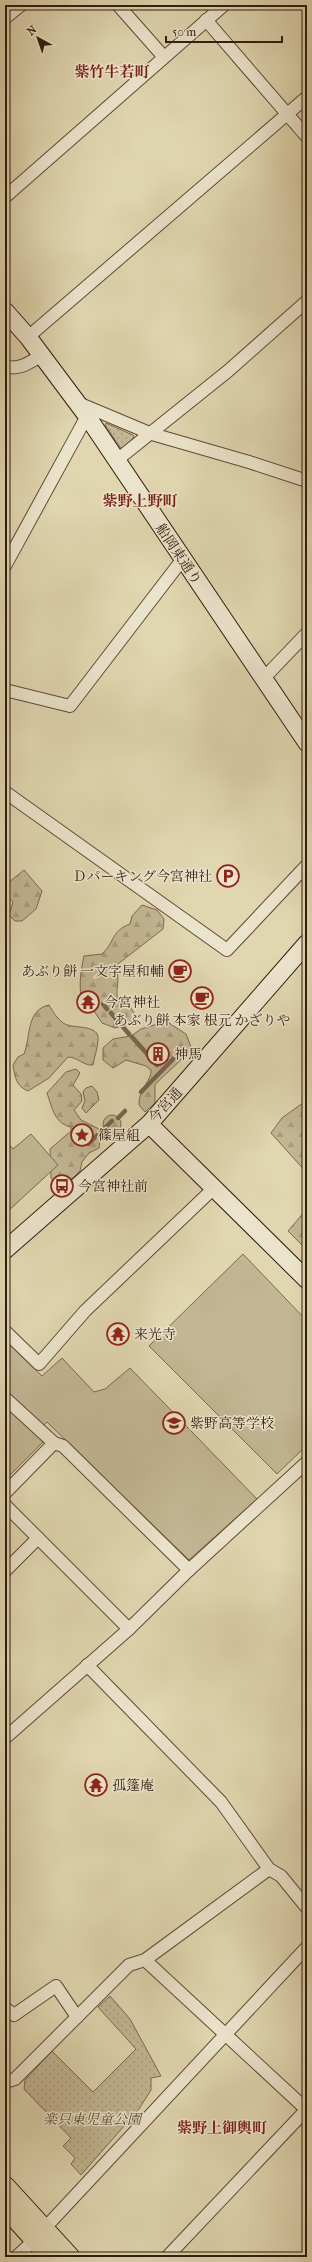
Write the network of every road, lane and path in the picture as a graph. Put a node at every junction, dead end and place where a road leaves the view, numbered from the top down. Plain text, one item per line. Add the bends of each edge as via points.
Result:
1 (21, 5) edge
2 (118, 5) edge
3 (224, 5) edge
4 (5, 18) edge
5 (206, 20) junction
6 (163, 56) junction
7 (307, 97) edge
8 (287, 114) junction
9 (307, 137) edge
10 (5, 197) edge
11 (307, 301) edge
12 (5, 311) edge
13 (28, 337) junction
14 (42, 355) junction
15 (5, 366) edge
16 (82, 409) junction
17 (152, 434) junction
18 (117, 460) junction
19 (307, 481) edge
20 (182, 560) junction
21 (5, 566) edge
22 (307, 633) edge
23 (264, 678) junction
24 (5, 690) edge
25 (307, 743) edge
26 (5, 792) edge
27 (307, 865) edge
28 (307, 943) edge
29 (149, 1124) junction
30 (214, 1188) junction
31 (5, 1250) edge
32 (307, 1280) edge
33 (5, 1331) edge
34 (5, 1398) edge
35 (54, 1443) junction
36 (307, 1462) edge
37 (5, 1493) edge
38 (5, 1505) edge
39 (38, 1538) junction
40 (189, 1570) junction
41 (5, 1571) edge
42 (129, 1628) junction
43 (87, 1665) junction
44 (5, 1738) edge
45 (269, 1869) junction
46 (307, 1908) edge
47 (307, 1947) edge
48 (145, 1960) junction
49 (5, 2008) edge
50 (77, 2017) junction
51 (226, 2035) junction
52 (5, 2082) edge
53 (307, 2109) edge
54 (5, 2186) edge
55 (5, 2207) edge
56 (40, 2234) junction
57 (16, 2257) edge
58 (50, 2257) edge
59 (70, 2257) edge
60 (166, 2257) edge

1 - 4 street
2 - 6 street
3 - 5 street
5 - 6 street
5 - 8 street
6 - 10 street
7 - 8 street
8 - 9 street
8 - 13 street
11 - 17 street
12 - 13 street, 船岡東通り
13 - 14 street, 船岡東通り
14 - 15 street via 26,365 12,368
14 - 16 street, 船岡東通り
16 - 17 street
16 - 18 street, 船岡東通り
16 - 21 street
17 - 18 street
17 - 19 street
18 - 20 street, 船岡東通り
20 - 23 street, 船岡東通り
20 - 24 street via 70,706
22 - 23 street
23 - 25 street, 船岡東通り
26 - 27 street via 227,950
28 - 29 street, 今宮通
29 - 30 street
29 - 31 street, 今宮通
30 - 32 street
30 - 33 street via 85,1311 39,1364
34 - 35 street
35 - 37 street
35 - 40 street via 63,1446
36 - 40 street
38 - 39 street
39 - 41 street
39 - 42 street
40 - 42 street
42 - 43 street
43 - 44 street
43 - 45 street via 221,1802
45 - 46 street via 281,1876
45 - 48 street
47 - 51 street
48 - 50 street via 129,1965
48 - 51 street
49 - 50 street via 14,2015 56,1986
50 - 52 street via 15,2080
51 - 53 street
51 - 56 street
53 - 60 street
54 - 56 main road
55 - 56 main road
56 - 57 street
56 - 58 main road
56 - 59 main road

